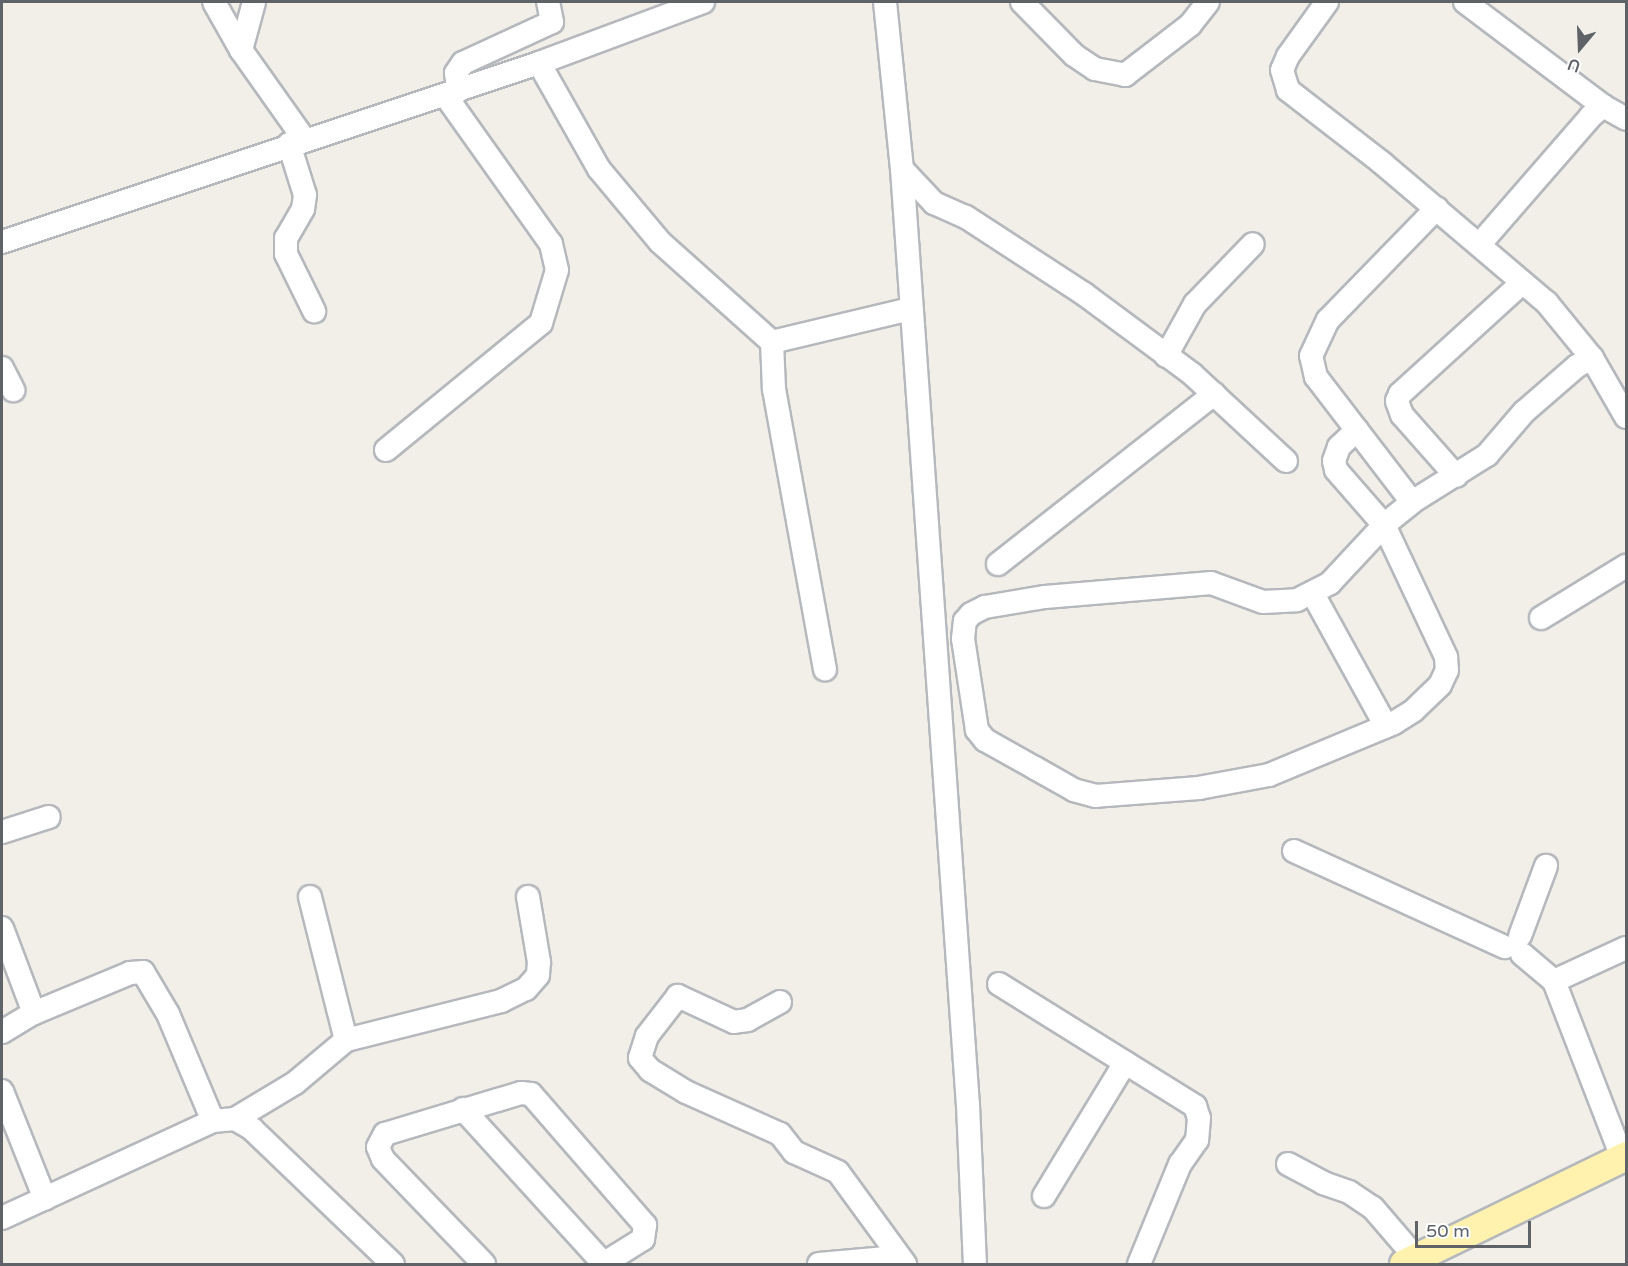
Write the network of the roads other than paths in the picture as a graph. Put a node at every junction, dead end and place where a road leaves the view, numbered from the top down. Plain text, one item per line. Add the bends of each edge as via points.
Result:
1 (214, 2) edge
2 (254, 2) edge
3 (548, 2) edge
4 (703, 2) edge
5 (885, 2) edge
6 (1022, 2) edge
7 (1208, 2) edge
8 (1327, 2) edge
9 (1465, 2) edge
10 (241, 50) junction
11 (539, 63) junction
12 (451, 93) junction
13 (1604, 106) junction
14 (1626, 119) edge
15 (296, 142) junction
16 (902, 170) junction
17 (1437, 208) junction
18 (2, 242) edge
19 (1253, 244) dead end
20 (1479, 245) junction
21 (1522, 283) junction
22 (911, 309) junction
23 (315, 311) dead end
24 (772, 342) junction
25 (1166, 356) junction
26 (1592, 358) junction
27 (2, 368) edge
28 (13, 390) dead end
29 (1214, 394) junction
30 (1626, 417) edge
31 (1358, 430) junction
32 (386, 450) dead end
33 (1286, 461) dead end
34 (1456, 476) junction
35 (1412, 502) junction
36 (1384, 525) junction
37 (998, 564) dead end
38 (1626, 566) edge
39 (1313, 594) junction
40 (1541, 618) dead end
41 (825, 669) dead end
42 (1386, 726) junction
43 (49, 817) dead end
44 (2, 832) edge
45 (1294, 851) dead end
46 (1546, 866) dead end
47 (310, 897) dead end
48 (528, 897) dead end
49 (2, 928) edge
50 (1516, 946) junction
51 (1626, 948) edge
52 (1554, 981) junction
53 (999, 984) dead end
54 (780, 1002) dead end
55 (34, 1013) junction
56 (2, 1032) edge
57 (346, 1040) junction
58 (1125, 1063) junction
59 (2, 1091) edge
60 (463, 1109) junction
61 (224, 1120) junction
62 (1624, 1157) edge
63 (1288, 1164) dead end
64 (1044, 1196) dead end
65 (45, 1199) junction
66 (2, 1218) edge
67 (901, 1261) edge
68 (1410, 1261) edge
69 (393, 1264) edge
70 (484, 1264) edge
71 (604, 1264) edge
72 (819, 1264) edge
73 (975, 1264) edge
74 (1139, 1264) edge

1 - 10 street
2 - 10 street
3 - 12 street via 552,22 463,63
4 - 11 street
5 - 16 street
6 - 7 street via 1074,55 1095,69 1125,75 1190,25
8 - 17 street via 1287,56 1282,70 1285,84 1295,98
9 - 13 street
10 - 15 street
11 - 12 street
11 - 24 street via 599,168 660,243
12 - 15 street
12 - 32 street via 550,244 557,270 541,323
13 - 14 street
13 - 20 street
15 - 18 street
15 - 23 street via 305,195 303,209 286,238 286,254
16 - 22 street
16 - 25 street via 934,203 966,217 1084,294
17 - 20 street
17 - 31 street via 1328,320 1316,340 1311,356 1316,377
19 - 25 street via 1195,304
20 - 21 street
21 - 26 street via 1547,303
21 - 34 street via 1400,393 1397,401 1402,415
22 - 24 street
22 - 73 street via 967,1093
24 - 41 street via 774,389
25 - 29 street
26 - 30 street
26 - 34 street via 1524,412 1487,455
27 - 28 street
29 - 33 street
29 - 37 street
31 - 35 street
31 - 36 street via 1339,447 1335,466
34 - 35 street
35 - 36 street
36 - 39 street via 1330,583
36 - 42 street via 1438,634 1448,670 1426,699
38 - 40 street
39 - 42 street
39 - 42 street via 1282,603 1263,602 1211,583 1045,597 985,607 971,614 963,630 965,671 976,730 985,740 1074,790 1096,796 1236,783 1269,775
43 - 44 street
45 - 50 street
46 - 50 street
47 - 57 street
48 - 57 street via 540,962 538,975 526,989 501,1001
49 - 55 street
50 - 52 street
51 - 52 street
52 - 62 street
53 - 58 street
54 - 67 street via 748,1020 734,1022 678,996 647,1036 640,1059 650,1070 686,1092 780,1134 794,1152 838,1172
55 - 56 street
55 - 61 street via 130,973 145,974
57 - 61 street via 295,1083
58 - 64 street
58 - 74 street via 1195,1106 1199,1118 1197,1140 1180,1164
59 - 65 street
60 - 70 street via 385,1134 378,1147 383,1159
60 - 71 street
60 - 71 street via 514,1093 531,1095 645,1225 643,1239
61 - 65 street
61 - 69 street via 252,1129
62 - 68 main road
63 - 68 street via 1349,1192 1373,1208
65 - 66 street
67 - 72 street

